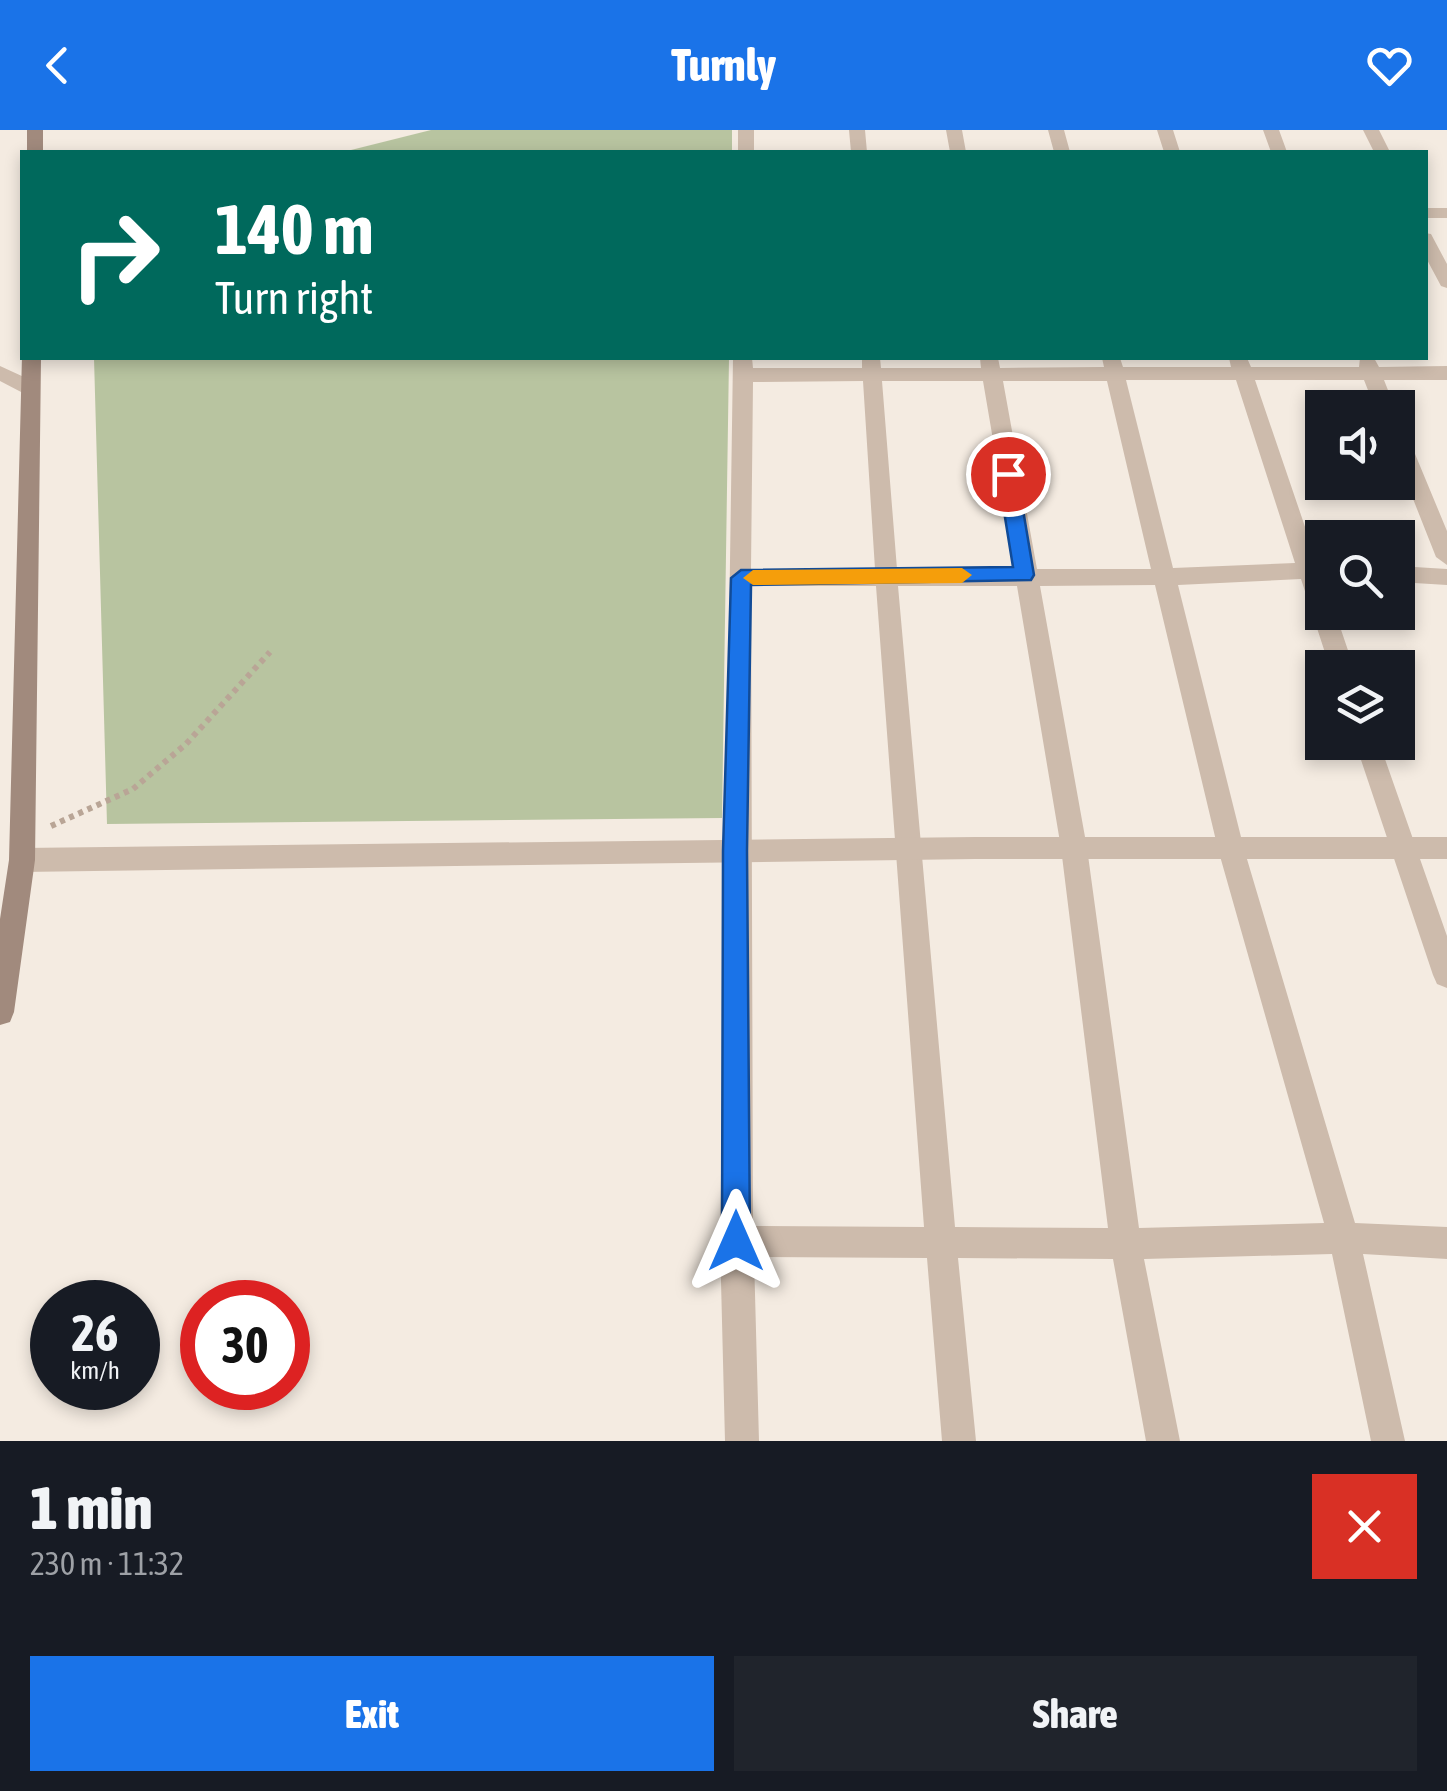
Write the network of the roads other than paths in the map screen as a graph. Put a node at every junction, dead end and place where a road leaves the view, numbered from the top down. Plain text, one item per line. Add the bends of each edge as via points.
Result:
1 (1428, 244) edge
2 (1447, 282) edge
3 (31, 360) edge
4 (1240, 364) edge
5 (871, 365) edge
6 (1368, 365) edge
7 (743, 366) edge
8 (990, 366) edge
9 (1114, 366) edge
10 (0, 373) edge
11 (1447, 373) edge
12 (30, 388) junction
13 (1378, 390) edge
14 (1415, 479) edge
15 (1305, 540) edge
16 (1447, 557) edge
17 (1305, 571) edge
18 (1024, 575) junction
19 (1415, 575) edge
20 (886, 576) junction
21 (1447, 577) edge
22 (741, 578) junction
23 (1165, 578) junction
24 (1373, 760) edge
25 (1402, 847) junction
26 (1074, 848) junction
27 (1447, 848) edge
28 (906, 849) junction
29 (1231, 849) junction
30 (21, 850) junction
31 (735, 851) junction
32 (1447, 975) edge
33 (0, 1012) edge
34 (1344, 1238) junction
35 (736, 1241) junction
36 (941, 1241) junction
37 (1447, 1243) edge
38 (1126, 1244) junction
39 (742, 1441) edge
40 (959, 1441) edge
41 (1162, 1441) edge
42 (1388, 1441) edge

1 - 2 street
3 - 12 main road
4 - 6 street
4 - 9 street
4 - 15 street
5 - 7 street
5 - 8 street
5 - 20 street
6 - 11 street
6 - 13 street
7 - 22 street
8 - 9 street
8 - 18 street
9 - 23 street
10 - 12 street
12 - 30 main road
14 - 16 street
17 - 23 street
18 - 20 street
18 - 23 street
18 - 26 street
19 - 21 street
20 - 22 street
20 - 28 street
22 - 31 street
23 - 29 street
24 - 25 street
25 - 27 street
25 - 29 street
25 - 32 street
26 - 28 street
26 - 29 street
26 - 38 street
28 - 31 street
28 - 36 street
29 - 34 street
30 - 31 street
30 - 33 main road
31 - 35 street
34 - 37 street
34 - 38 street
34 - 42 street
35 - 36 street
35 - 39 street
36 - 38 street
36 - 40 street
38 - 41 street

